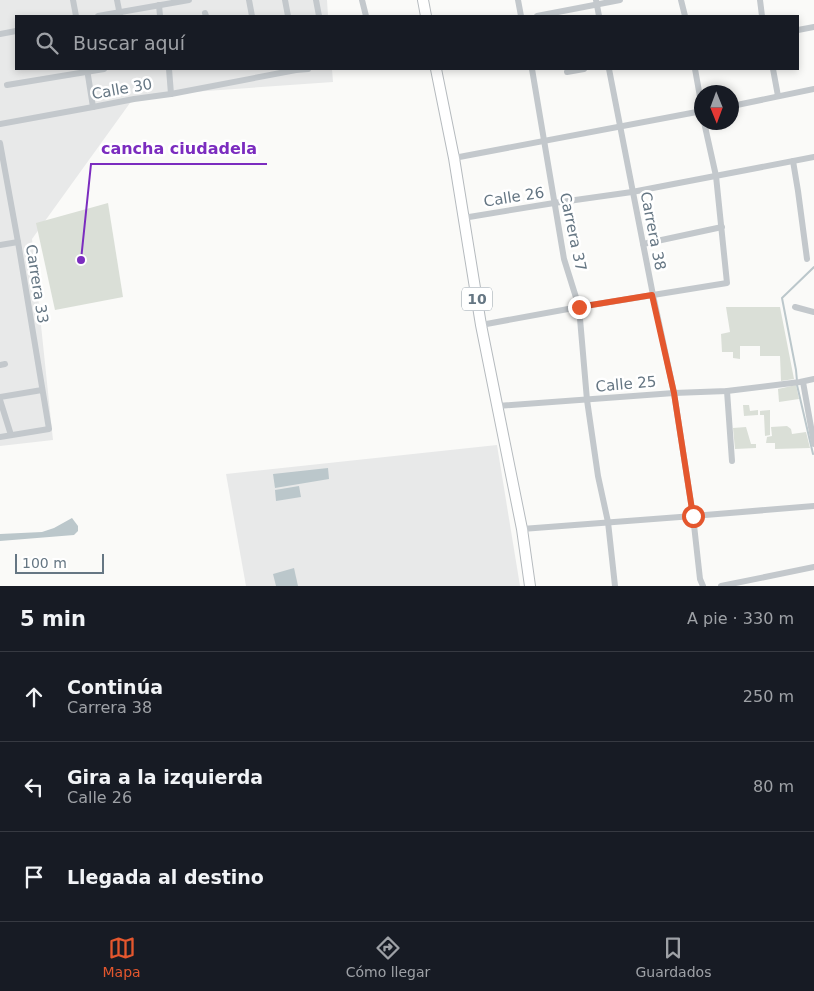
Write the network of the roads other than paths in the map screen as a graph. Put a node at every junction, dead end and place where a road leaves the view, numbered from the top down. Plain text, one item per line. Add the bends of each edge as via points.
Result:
1 (73, 0) edge
2 (117, 0) edge
3 (189, 0) edge
4 (249, 0) edge
5 (285, 0) edge
6 (316, 0) edge
7 (362, 0) edge
8 (423, 0) edge
9 (518, 0) edge
10 (620, 0) edge
11 (681, 0) edge
12 (760, 0) edge
13 (597, 2) edge
14 (159, 5) junction
15 (120, 14) edge
16 (76, 15) edge
17 (160, 15) edge
18 (252, 15) edge
19 (288, 15) edge
20 (319, 15) edge
21 (366, 15) edge
22 (426, 15) edge
23 (521, 15) edge
24 (541, 15) edge
25 (599, 15) edge
26 (685, 15) edge
27 (762, 15) edge
28 (814, 27) edge
29 (799, 30) edge
30 (15, 31) edge
31 (0, 34) edge
32 (87, 70) edge
33 (169, 70) edge
34 (262, 70) edge
35 (292, 70) edge
36 (436, 70) edge
37 (532, 70) edge
38 (579, 70) edge
39 (609, 70) edge
40 (695, 70) edge
41 (772, 70) edge
42 (568, 72) dead end
43 (264, 77) junction
44 (7, 85) dead end
45 (698, 85) edge
46 (814, 90) edge
47 (171, 94) junction
48 (778, 96) junction
49 (739, 104) edge
50 (93, 108) junction
51 (694, 112) edge
52 (0, 124) edge
53 (621, 126) junction
54 (706, 130) edge
55 (544, 141) junction
56 (0, 142) edge
57 (814, 157) edge
58 (454, 158) junction
59 (793, 161) junction
60 (2, 169) edge
61 (716, 176) junction
62 (632, 192) junction
63 (554, 203) junction
64 (464, 218) junction
65 (722, 227) junction
66 (18, 242) junction
67 (643, 244) junction
68 (0, 245) edge
69 (807, 259) dead end
70 (652, 295) junction
71 (579, 307) junction
72 (795, 307) dead end
73 (814, 312) edge
74 (481, 325) junction
75 (814, 379) edge
76 (799, 383) junction
77 (42, 390) junction
78 (727, 391) junction
79 (674, 393) junction
80 (0, 398) edge
81 (587, 400) junction
82 (498, 406) junction
83 (10, 435) junction
84 (0, 437) edge
85 (814, 444) edge
86 (732, 461) dead end
87 (814, 506) edge
88 (693, 516) junction
89 (608, 522) junction
90 (522, 529) junction
91 (814, 567) edge
92 (530, 586) edge
93 (615, 586) edge
94 (702, 586) edge
95 (721, 586) edge

1 - 16 street
2 - 15 street
3 - 14 street
4 - 18 street
5 - 19 street
6 - 20 street
7 - 21 street
8 - 22 main road
9 - 23 street
10 - 13 street
11 - 26 street
12 - 27 street
13 - 24 street
13 - 25 street
14 - 15 street
14 - 17 street
28 - 29 street
30 - 31 street
32 - 44 street, Calle 30
32 - 50 street
33 - 47 street
34 - 43 street
35 - 43 street, Calle 30
36 - 58 main road, 10
37 - 55 street, Carrera 37
38 - 42 street
39 - 53 street, Carrera 38
40 - 45 street
41 - 48 street
43 - 47 street, Calle 30
46 - 48 street
47 - 50 street, Calle 30
48 - 49 street
50 - 52 street, Calle 30
51 - 53 street
53 - 55 street
53 - 62 street, Carrera 38
54 - 61 street
55 - 58 street
55 - 63 street, Carrera 37
56 - 60 street, Carrera 33
57 - 59 street, Calle 26
58 - 64 main road, 10
59 - 61 street, Calle 26
59 - 69 street
60 - 66 street, Carrera 33
61 - 62 street, Calle 26
61 - 65 street
62 - 63 street, Calle 26
62 - 67 street, Carrera 38
63 - 64 street, Calle 26
63 - 71 street, Carrera 37 via 564,259
64 - 74 main road, 10
65 - 67 street
65 - 70 street via 727,283
66 - 68 street
66 - 77 street, Carrera 33
67 - 70 street, Carrera 38
70 - 71 street
70 - 79 street, Carrera 38
71 - 74 street
71 - 81 street, Carrera 37
72 - 73 street
74 - 82 main road, 10
75 - 76 street, Calle 25
76 - 78 street, Calle 25
76 - 85 street
77 - 80 street
77 - 83 street, Carrera 33 via 49,429
78 - 79 street, Calle 25
78 - 86 street
79 - 81 street, Calle 25
79 - 88 street, Carrera 38
80 - 83 street
81 - 82 street, Calle 25
81 - 89 street, Carrera 37
82 - 90 main road, 10
83 - 84 street
87 - 88 street
88 - 89 street
88 - 94 street, Carrera 38
89 - 90 street
89 - 93 street, Carrera 37
90 - 92 main road, 10
91 - 95 street

